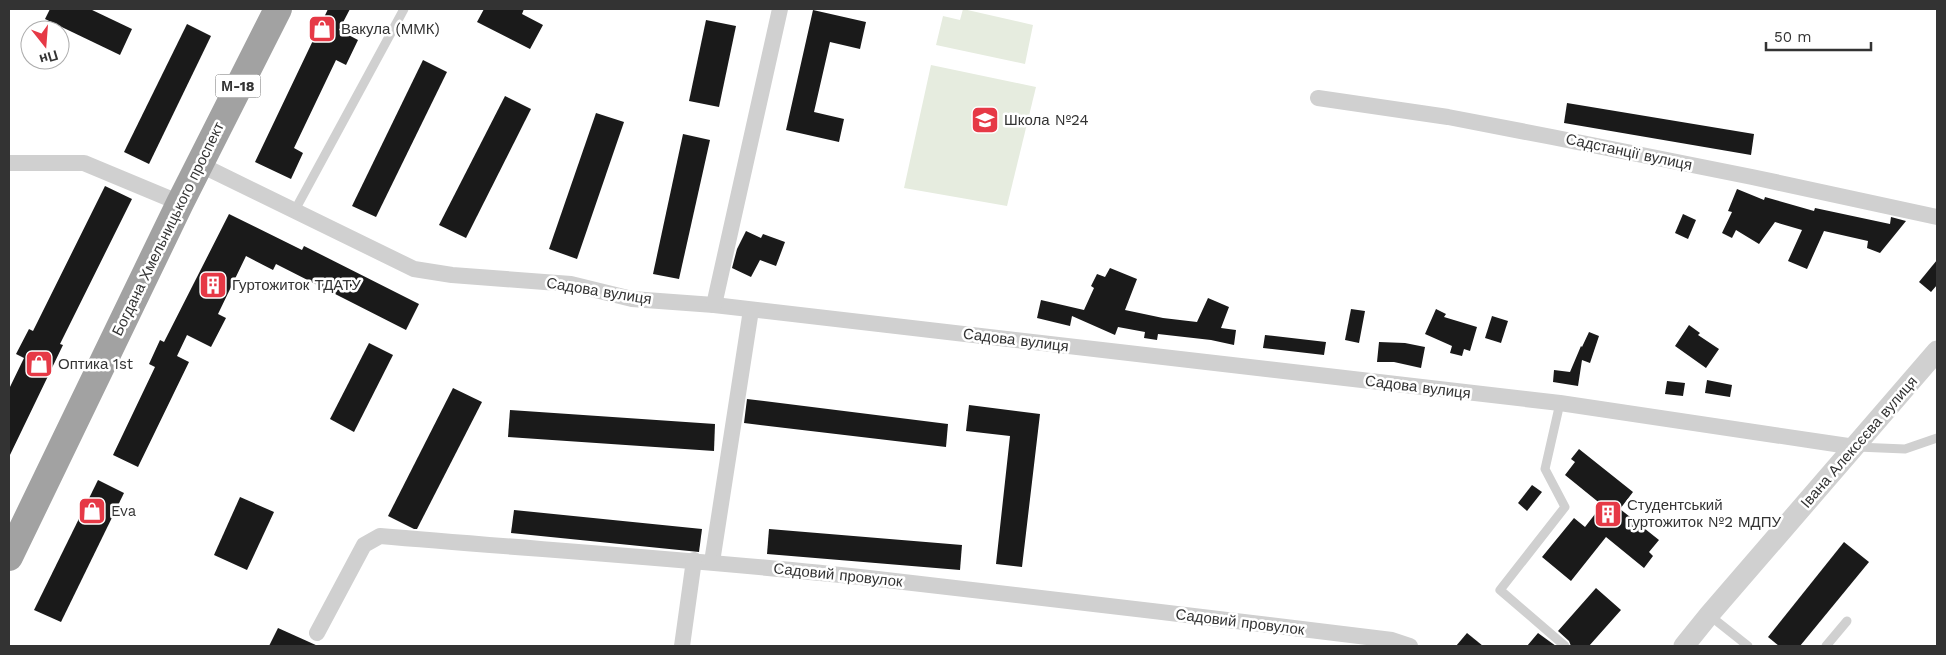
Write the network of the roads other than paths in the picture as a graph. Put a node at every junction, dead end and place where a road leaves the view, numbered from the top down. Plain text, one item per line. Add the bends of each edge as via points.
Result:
1 (278, 9) edge
2 (404, 9) edge
3 (780, 9) edge
4 (1318, 98) dead end
5 (9, 162) edge
6 (199, 164) junction
7 (180, 203) junction
8 (295, 210) junction
9 (1937, 217) edge
10 (714, 305) junction
11 (751, 310) junction
12 (1937, 351) edge
13 (1560, 403) junction
14 (1937, 438) edge
15 (1855, 447) junction
16 (9, 558) edge
17 (694, 560) junction
18 (712, 562) junction
19 (1708, 615) junction
20 (1847, 621) dead end
21 (318, 633) dead end
22 (682, 646) edge
23 (1410, 646) edge
24 (1564, 646) edge
25 (1684, 646) edge
26 (1748, 646) edge
27 (1826, 646) edge

1 - 6 highway, Богдана Хмельницького проспект / М-18
2 - 8 lane
3 - 10 street
4 - 9 street, Садстанції вулиця via 1552,137 1752,176
5 - 7 street via 84,163
6 - 7 highway, Богдана Хмельницького проспект / М-18
6 - 8 street, Садова вулиця
7 - 16 highway, Богдана Хмельницького проспект / М-18
8 - 10 street, Садова вулиця via 414,269 571,284 632,299
10 - 11 street, Садова вулиця
11 - 13 street, Садова вулиця
11 - 18 street
12 - 15 street, Івана Алексєєва вулиця
13 - 15 street, Садова вулиця
13 - 24 lane via 1545,469 1565,507 1500,590
14 - 15 lane via 1905,449
15 - 19 street, Івана Алексєєва вулиця
17 - 18 street, Садовий провулок
17 - 21 street, Садовий провулок via 380,536 364,545
17 - 22 street
18 - 23 street, Садовий провулок via 1392,640
19 - 25 street, Івана Алексєєва вулиця
19 - 26 lane
20 - 27 lane

